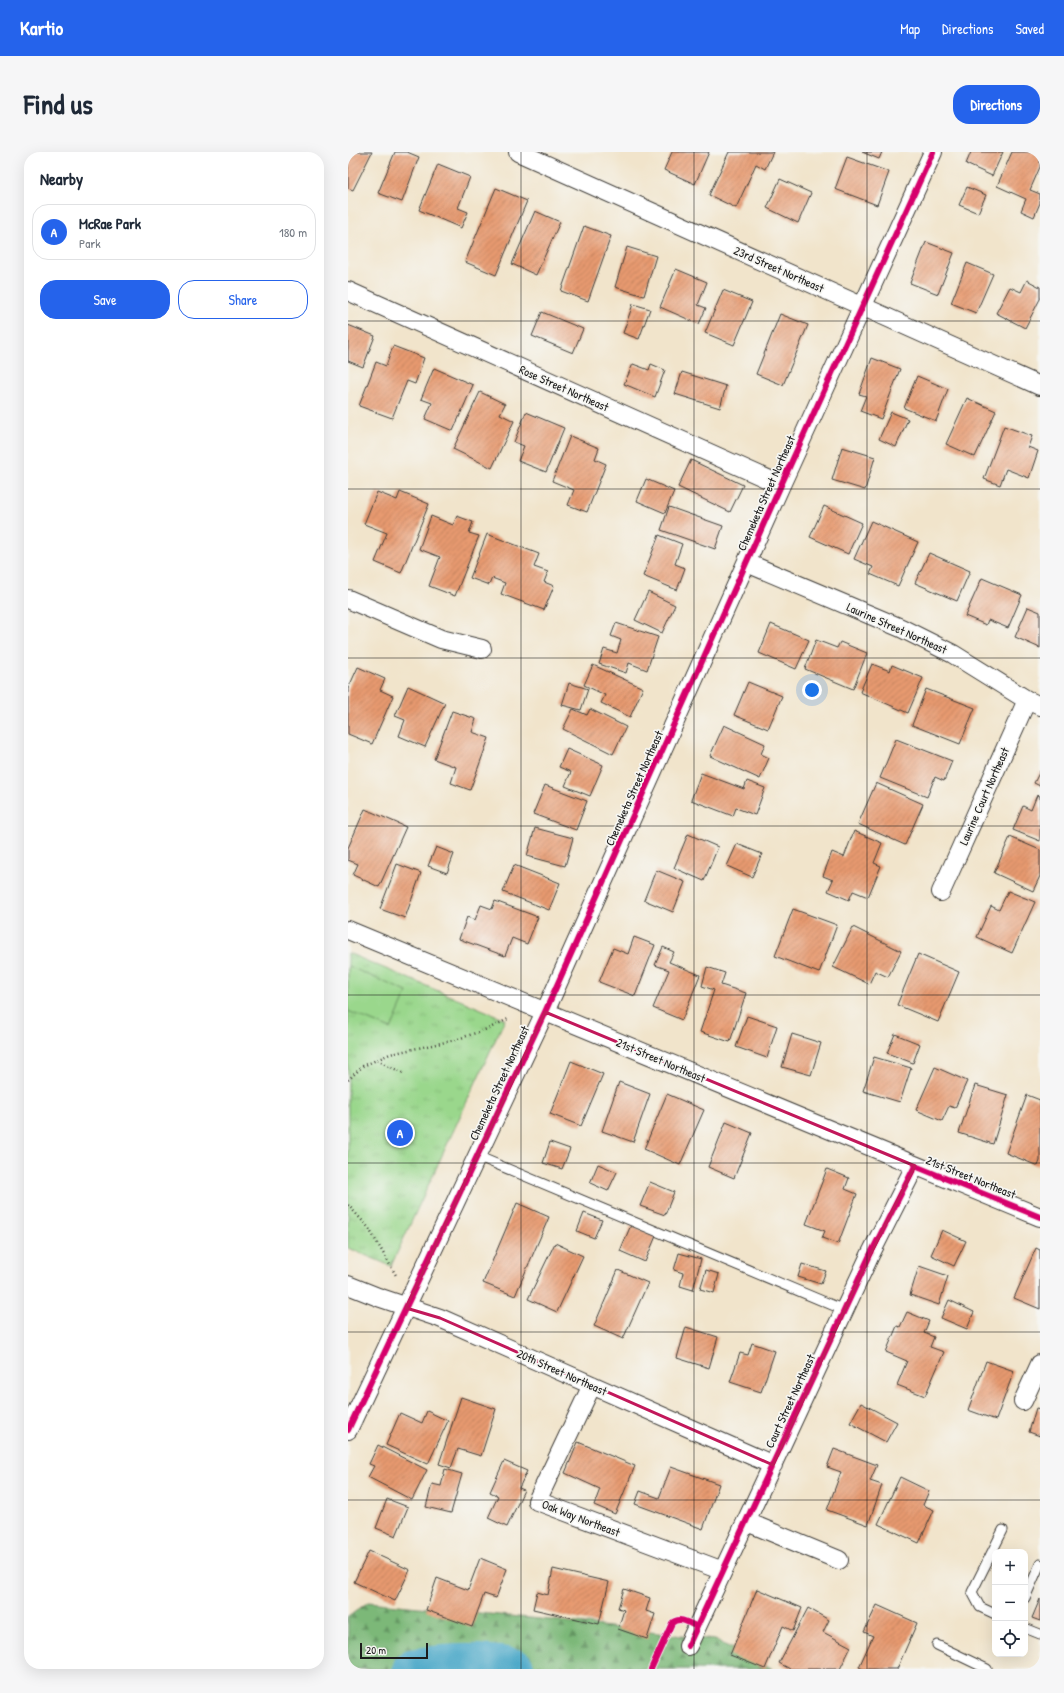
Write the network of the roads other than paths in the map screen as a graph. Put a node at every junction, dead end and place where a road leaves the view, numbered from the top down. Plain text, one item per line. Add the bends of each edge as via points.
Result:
1 (518, 152) edge
2 (933, 152) edge
3 (348, 291) edge
4 (863, 307) junction
5 (1040, 386) edge
6 (781, 485) junction
7 (747, 564) junction
8 (348, 599) edge
9 (482, 649) dead end
10 (1034, 703) edge
11 (941, 892) dead end
12 (348, 930) edge
13 (539, 1009) junction
14 (477, 1156) junction
15 (915, 1166) junction
16 (1040, 1217) edge
17 (348, 1285) edge
18 (406, 1308) junction
19 (844, 1310) junction
20 (1040, 1364) edge
21 (592, 1385) junction
22 (1023, 1401) dead end
23 (348, 1430) edge
24 (773, 1465) junction
25 (747, 1522) junction
26 (1003, 1530) dead end
27 (839, 1560) dead end
28 (1040, 1564) edge
29 (723, 1572) junction
30 (1028, 1591) edge
31 (992, 1613) edge
32 (1028, 1629) edge
33 (1040, 1634) edge
34 (937, 1645) dead end
35 (688, 1646) dead end
36 (987, 1669) edge

1 - 4 street, 23rd Street Northeast
2 - 4 street, Chemeketa Street Northeast
3 - 6 street, Rose Street Northeast
4 - 5 street, 23rd Street Northeast
4 - 6 street, Chemeketa Street Northeast
6 - 7 street, Chemeketa Street Northeast
7 - 10 street, Laurine Street Northeast via 900,628 953,654
7 - 13 street, Chemeketa Street Northeast
8 - 9 street via 441,639
10 - 11 street, Laurine Court Northeast
12 - 13 street, 21st Street Northeast
13 - 14 street, Chemeketa Street Northeast
13 - 15 street, 21st Street Northeast
14 - 18 street, Chemeketa Street Northeast
14 - 19 lane
15 - 16 street, 21st Street Northeast
15 - 19 street, Court Street Northeast
17 - 18 street, 20th Street Northeast
18 - 21 street, 20th Street Northeast via 440,1318
18 - 23 street, Chemeketa Street Northeast
19 - 24 street, Court Street Northeast
20 - 22 street
21 - 24 street, 20th Street Northeast
21 - 29 street, Oak Way Northeast via 537,1501
24 - 25 street, Court Street Northeast
25 - 27 street
25 - 29 street, Court Street Northeast
26 - 31 lane via 972,1592 980,1607
28 - 30 lane
29 - 35 street, Court Street Northeast
32 - 33 lane
34 - 36 lane

